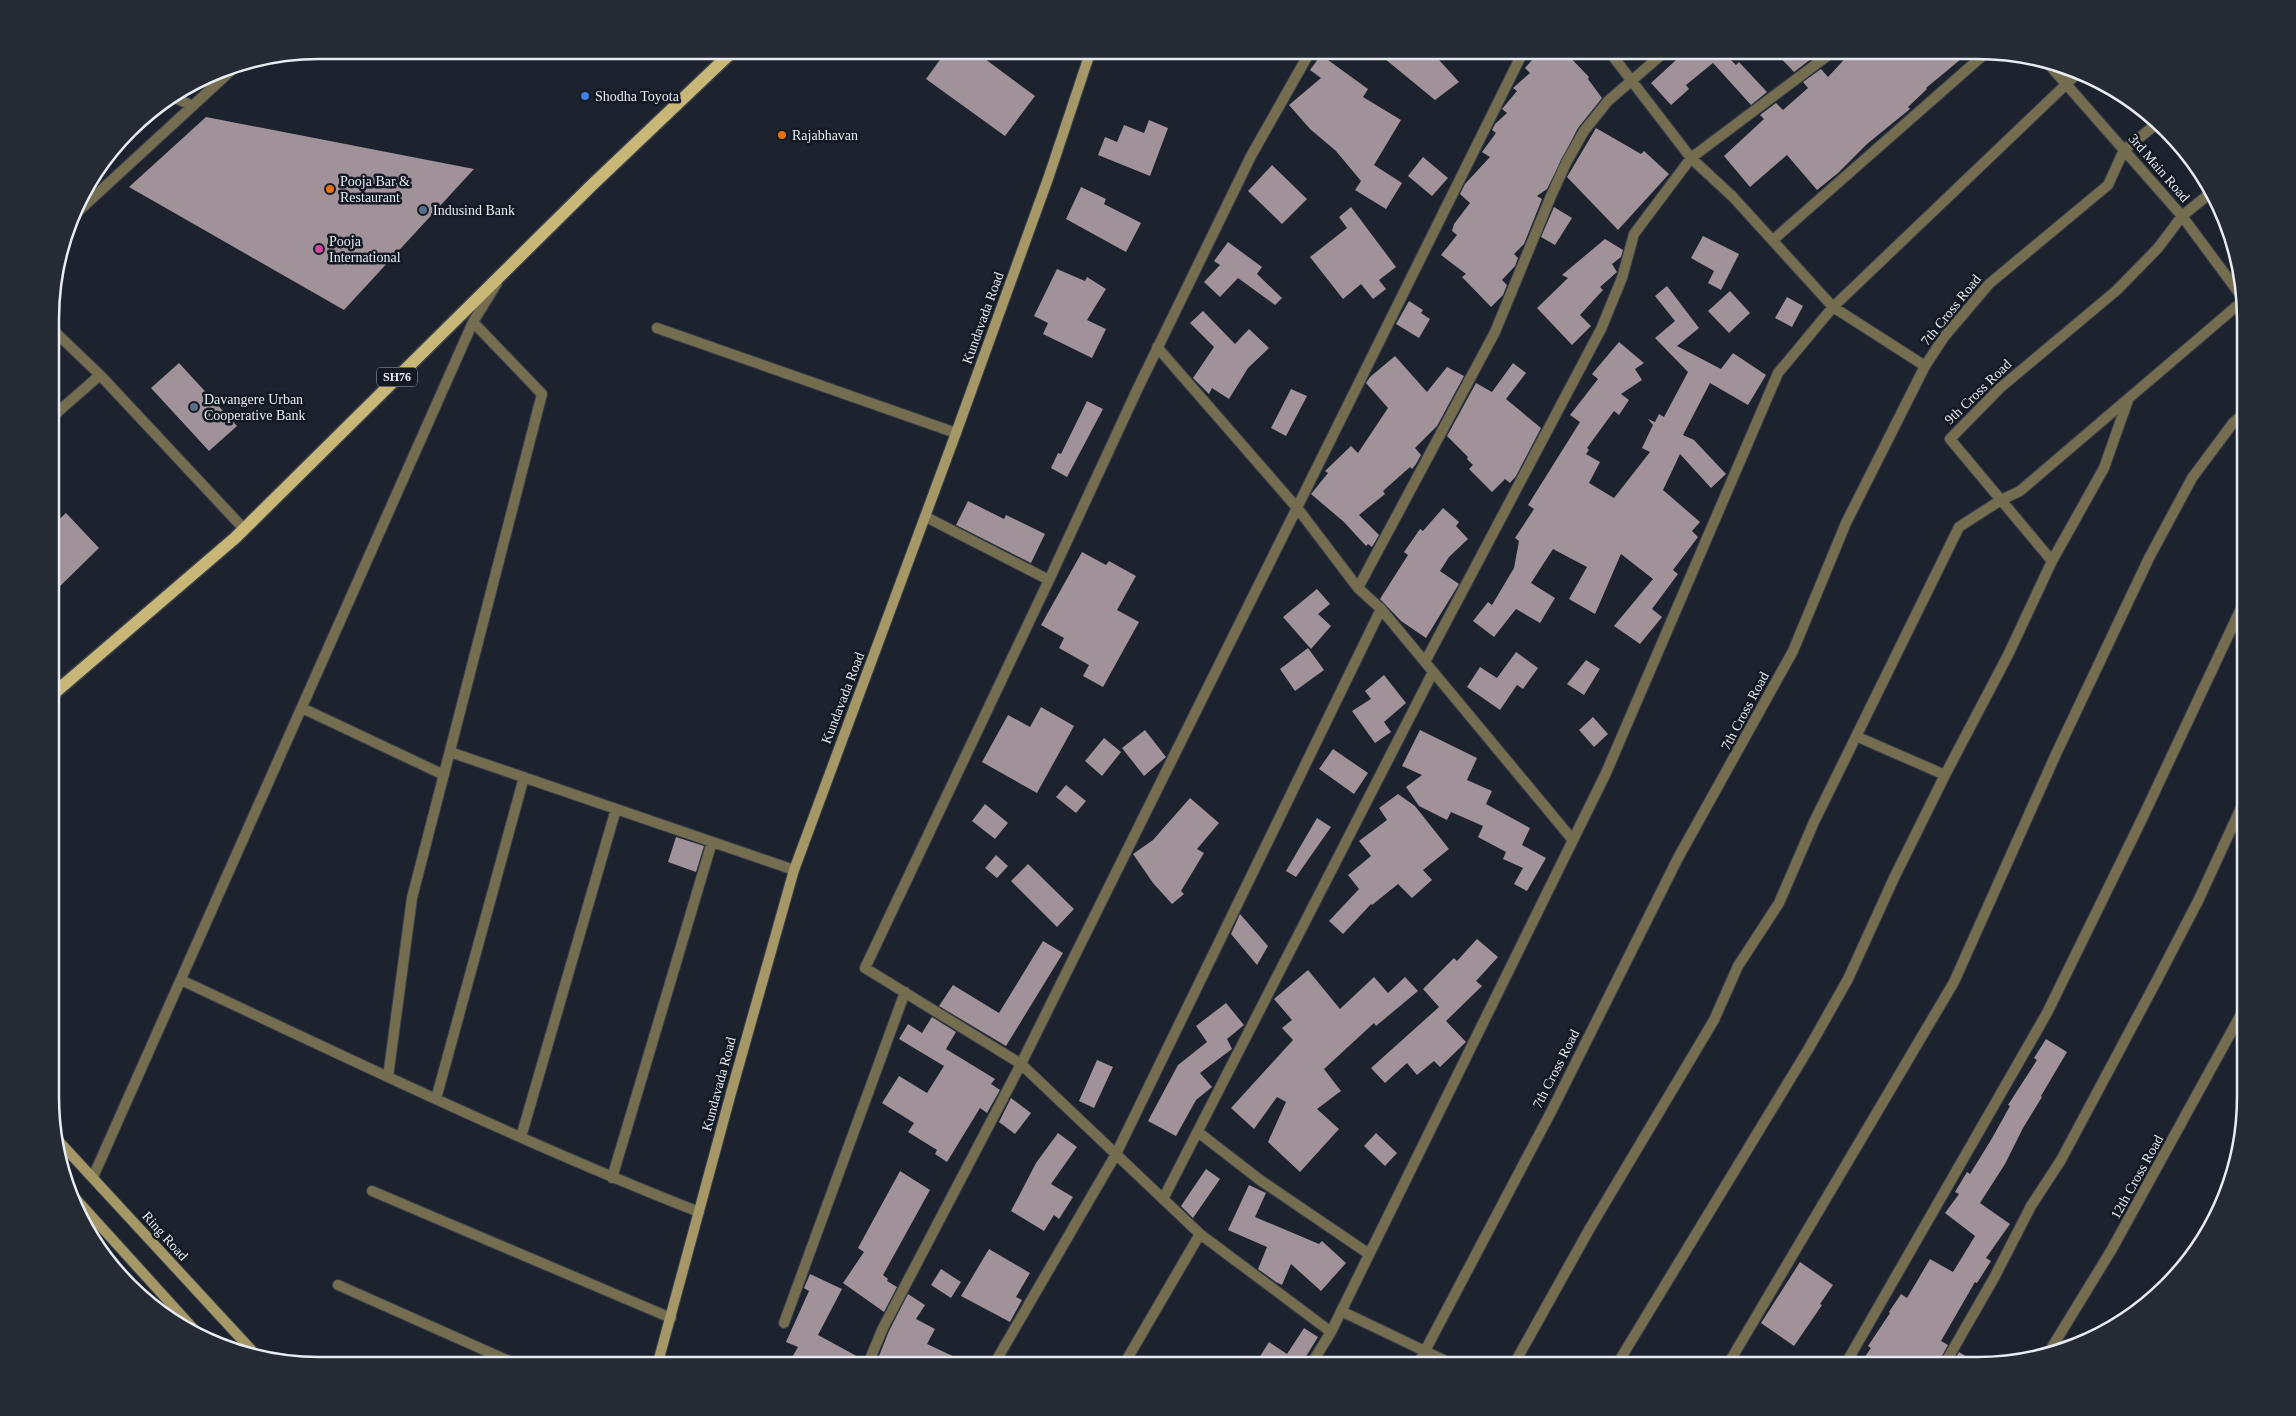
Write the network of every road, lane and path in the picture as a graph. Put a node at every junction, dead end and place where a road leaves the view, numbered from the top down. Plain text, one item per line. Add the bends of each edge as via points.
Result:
1 (725, 59) edge
2 (1088, 59) edge
3 (1306, 59) edge
4 (1520, 59) edge
5 (1614, 59) edge
6 (1657, 59) edge
7 (1822, 59) edge
8 (1979, 59) edge
9 (2054, 71) edge
10 (224, 77) edge
11 (2072, 77) edge
12 (1631, 82) junction
13 (2065, 83) junction
14 (179, 100) edge
15 (192, 106) junction
16 (2153, 127) edge
17 (2124, 150) junction
18 (1691, 158) junction
19 (2206, 197) edge
20 (86, 204) edge
21 (2182, 216) junction
22 (1773, 240) junction
23 (504, 272) junction
24 (2235, 287) edge
25 (1833, 307) junction
26 (2237, 307) edge
27 (473, 322) junction
28 (657, 328) dead end
29 (59, 336) edge
30 (1157, 347) junction
31 (1925, 366) junction
32 (100, 375) junction
33 (2128, 398) junction
34 (59, 411) edge
35 (2237, 420) edge
36 (956, 434) junction
37 (2001, 500) junction
38 (1298, 509) junction
39 (926, 517) junction
40 (244, 529) junction
41 (2052, 561) junction
42 (1049, 580) junction
43 (1358, 588) junction
44 (1381, 609) junction
45 (2237, 619) edge
46 (1424, 662) junction
47 (1433, 672) junction
48 (59, 689) edge
49 (302, 708) junction
50 (1858, 737) junction
51 (450, 752) junction
52 (444, 775) junction
53 (1945, 775) junction
54 (524, 777) junction
55 (616, 809) junction
56 (2237, 818) edge
57 (1572, 839) junction
58 (712, 842) junction
59 (794, 870) junction
60 (181, 980) junction
61 (905, 992) junction
62 (2237, 1023) edge
63 (1021, 1064) junction
64 (388, 1078) junction
65 (436, 1099) junction
66 (1198, 1132) junction
67 (521, 1137) junction
68 (64, 1146) edge
69 (1116, 1154) junction
70 (93, 1178) junction
71 (612, 1178) junction
72 (372, 1191) dead end
73 (1163, 1199) junction
74 (86, 1211) edge
75 (699, 1212) junction
76 (1200, 1234) junction
77 (1369, 1254) junction
78 (338, 1285) dead end
79 (1341, 1312) junction
80 (671, 1318) junction
81 (187, 1321) edge
82 (784, 1323) dead end
83 (1331, 1332) junction
84 (2053, 1345) edge
85 (249, 1347) edge
86 (1425, 1352) junction
87 (500, 1357) edge
88 (660, 1357) edge
89 (871, 1357) edge
90 (998, 1357) edge
91 (1128, 1357) edge
92 (1316, 1357) edge
93 (1422, 1357) edge
94 (1436, 1357) edge
95 (1518, 1357) edge
96 (1621, 1357) edge
97 (1733, 1357) edge
98 (1850, 1357) edge
99 (1949, 1357) edge

1 - 23 main road, SH76
2 - 36 street, Kundavada Road
3 - 30 street via 1251,156
4 - 38 street
5 - 12 street
6 - 12 street
7 - 18 street
8 - 22 street
9 - 13 street, 3rd Main Road
10 - 15 street
11 - 13 street
12 - 18 street
12 - 43 street via 1608,101 1584,131 1566,163 1495,332
13 - 17 street, 3rd Main Road
13 - 25 street
14 - 15 street
15 - 20 street
16 - 17 street, 7th Cross Road
17 - 21 street, 3rd Main Road
17 - 31 street, 7th Cross Road via 2108,185 1989,284 1944,336
18 - 22 street
18 - 46 street via 1634,234 1622,278 1601,328
19 - 21 street
21 - 24 street, 3rd Main Road
21 - 37 street, 9th Cross Road via 2158,248 2117,290 2000,388 1950,439
22 - 25 street
23 - 27 street
23 - 40 main road, SH76
25 - 31 street
25 - 57 street via 1778,373 1606,773
26 - 33 street
27 - 49 street
27 - 51 street via 542,394
28 - 36 street
29 - 32 street
30 - 38 street
30 - 42 street
31 - 86 street, 7th Cross Road via 1846,524 1793,651 1678,858 1552,1110
32 - 34 street
32 - 40 street
33 - 37 street via 2020,491
33 - 41 street via 2104,468
35 - 97 street via 2192,478 2149,558 2056,754 1954,982
36 - 39 street, Kundavada Road
37 - 41 street
37 - 50 street via 1959,527
38 - 43 street
38 - 63 street
39 - 42 street
39 - 59 street, Kundavada Road
40 - 48 main road, SH76
41 - 53 street via 2008,655
42 - 61 street via 866,968
43 - 44 street
44 - 46 street
44 - 69 street
45 - 98 street via 2047,1013
46 - 47 street
47 - 57 street
47 - 66 street
49 - 52 street
49 - 60 street
50 - 53 street
50 - 95 street via 1814,822 1780,903 1738,966 1714,1020 1590,1228
51 - 52 street
51 - 54 street
52 - 64 street via 412,898
53 - 96 street via 1848,979
54 - 55 street
54 - 65 street
55 - 58 street
55 - 67 street
56 - 99 street via 2199,899 2061,1160 2031,1206
57 - 77 street
58 - 59 street
58 - 71 street
59 - 75 street, Kundavada Road
60 - 64 street
60 - 70 street
61 - 63 street
61 - 82 street
62 - 84 street, 12th Cross Road via 2112,1249
63 - 69 street
63 - 89 street
64 - 65 street
65 - 67 street
66 - 73 street
66 - 77 street via 1260,1180
67 - 71 street
68 - 70 street, Ring Road
69 - 73 street
69 - 90 street
70 - 85 street, Ring Road
71 - 75 street
72 - 80 street
73 - 76 street
74 - 81 street
75 - 80 street, Kundavada Road
76 - 83 street
76 - 91 street
77 - 79 street
78 - 87 street
79 - 83 street
79 - 86 street
80 - 88 street, Kundavada Road
83 - 92 street
86 - 93 street, 7th Cross Road
86 - 94 street

